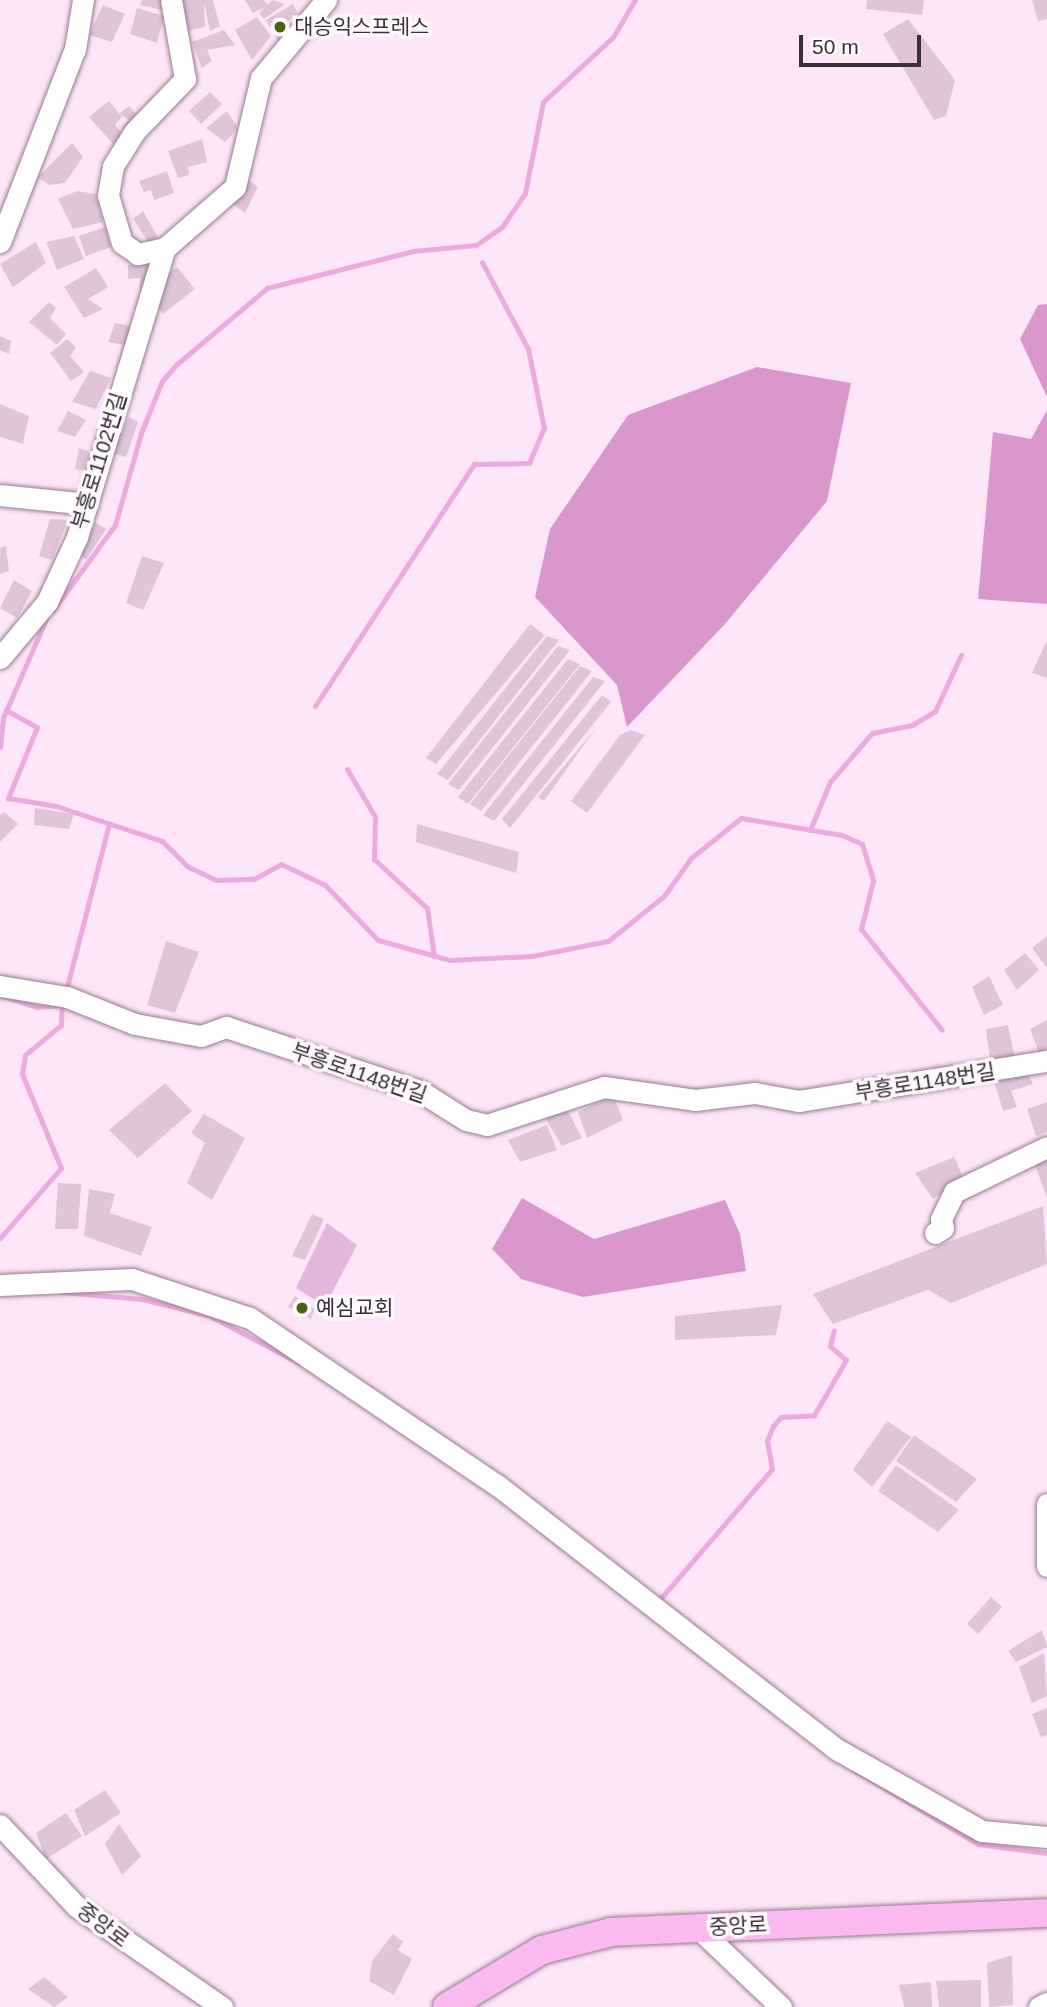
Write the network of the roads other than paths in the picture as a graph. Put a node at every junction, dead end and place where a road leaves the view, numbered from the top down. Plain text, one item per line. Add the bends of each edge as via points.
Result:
1 (83, 0) edge
2 (171, 0) edge
3 (326, 0) edge
4 (0, 242) edge
5 (165, 248) junction
6 (0, 495) edge
7 (88, 504) junction
8 (0, 657) edge
9 (0, 986) edge
10 (1047, 1061) edge
11 (1047, 1147) edge
12 (935, 1233) dead end
13 (0, 1284) edge
14 (1047, 1504) edge
15 (1047, 1566) edge
16 (0, 1825) edge
17 (1047, 1836) edge
18 (1047, 1913) edge
19 (698, 1928) junction
20 (1047, 2003) edge
21 (222, 2007) edge
22 (447, 2007) edge
23 (781, 2007) edge
24 (1039, 2007) edge

1 - 4 street via 75,50
2 - 5 street via 185,79 135,132 113,166 108,195 122,243 138,254
3 - 5 street via 261,78 235,187
5 - 7 street, 부흥로1102번길
6 - 7 street
7 - 8 street, 부흥로1102번길 via 47,602
9 - 10 street, 부흥로1148번길 via 67,997 135,1024 201,1036 226,1027 420,1091 466,1120 487,1125 604,1087 695,1100 755,1093 799,1101
11 - 12 street via 954,1192 943,1228
13 - 17 street via 132,1279 250,1318 497,1485 838,1750 982,1831
14 - 15 street
16 - 21 street, 중앙로 via 76,1906
18 - 19 main road, 중앙로
19 - 22 main road, 중앙로 via 611,1932 552,1947 512,1964
19 - 23 street
20 - 24 street

